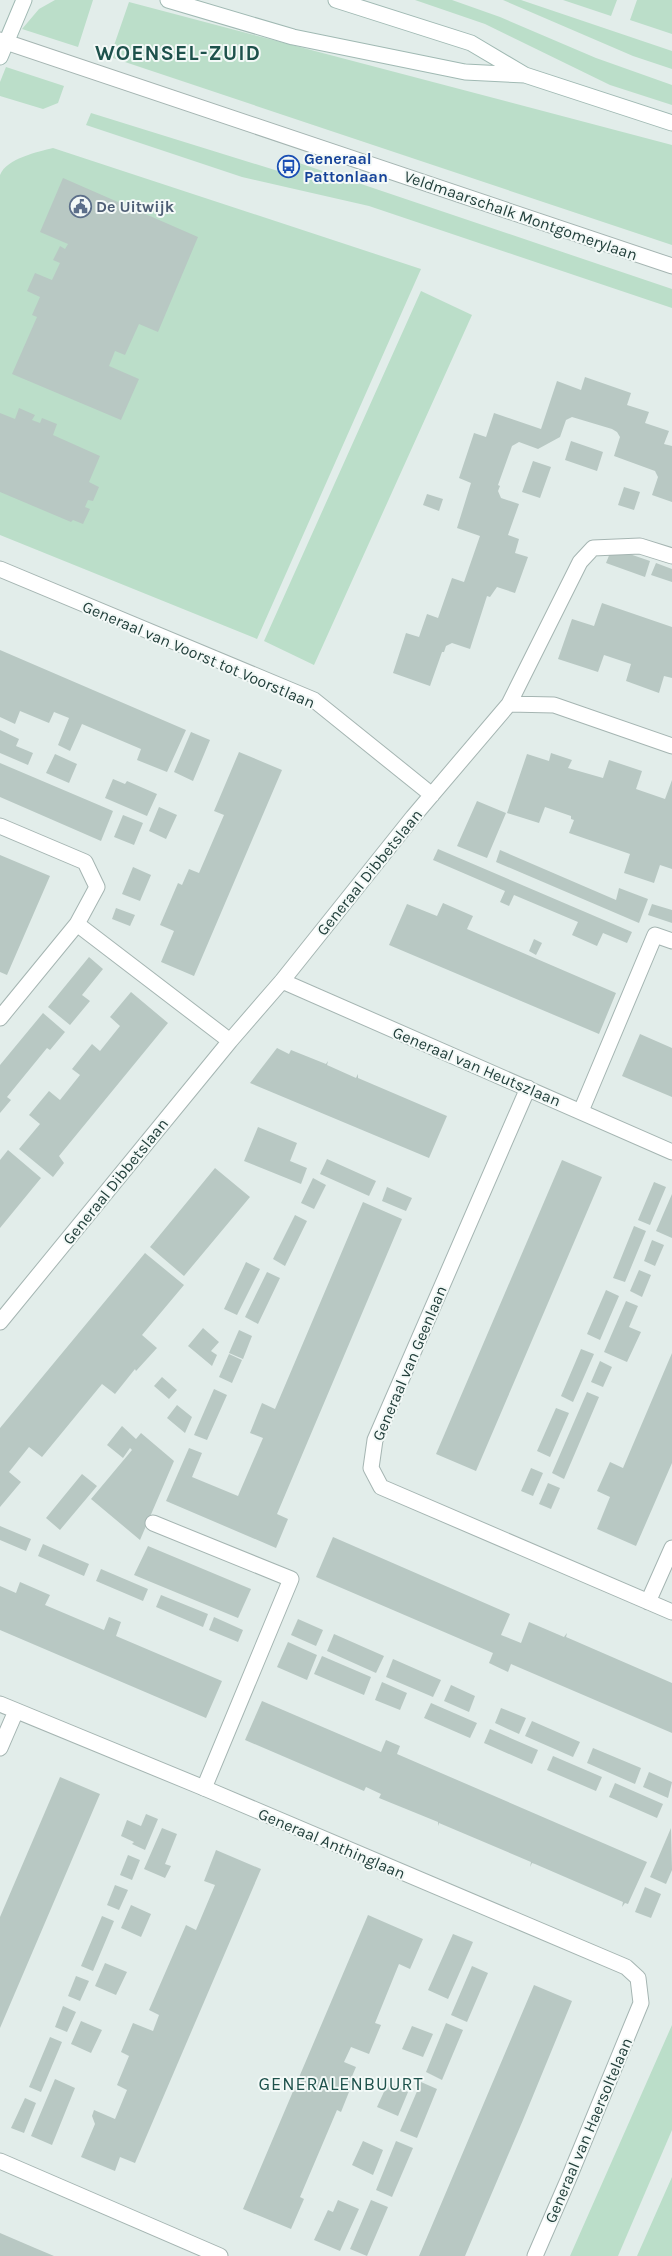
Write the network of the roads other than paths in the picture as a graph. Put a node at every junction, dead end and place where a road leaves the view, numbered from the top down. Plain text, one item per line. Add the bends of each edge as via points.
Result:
1 (24, 0) edge
2 (168, 0) edge
3 (336, 0) edge
4 (3, 41) edge
5 (0, 57) edge
6 (525, 75) junction
7 (672, 123) edge
8 (672, 266) edge
9 (672, 556) edge
10 (0, 569) edge
11 (509, 704) junction
12 (672, 746) edge
13 (432, 795) junction
14 (0, 826) edge
15 (77, 924) junction
16 (672, 940) edge
17 (282, 981) junction
18 (0, 1018) edge
19 (230, 1041) junction
20 (528, 1088) junction
21 (581, 1111) junction
22 (672, 1152) edge
23 (0, 1322) edge
24 (153, 1523) dead end
25 (672, 1548) edge
26 (648, 1602) junction
27 (672, 1612) edge
28 (0, 1704) edge
29 (16, 1711) junction
30 (0, 1748) edge
31 (204, 1788) junction
32 (641, 2003) joint
33 (0, 2161) edge
34 (220, 2256) edge
35 (534, 2256) edge

1 - 4 street
2 - 6 street via 293,38 466,72
3 - 6 street via 471,43
4 - 5 street
4 - 8 street, Veldmaarschalk Montgomerylaan
6 - 7 street
9 - 11 street, Generaal Dibbetslaan via 640,546 593,548 580,562
10 - 13 street, Generaal van Voorst tot Voorstlaan via 314,700
11 - 12 street via 554,705
11 - 13 street, Generaal Dibbetslaan
13 - 17 street, Generaal Dibbetslaan
14 - 15 street via 85,862 96,887
15 - 18 street
15 - 19 street
16 - 21 street via 655,935
17 - 19 street, Generaal Dibbetslaan
17 - 20 street, Generaal van Heutszlaan
19 - 23 street, Generaal Dibbetslaan
20 - 21 street, Generaal van Heutszlaan
20 - 26 street, Generaal van Geenlaan via 375,1440 371,1468 381,1486
21 - 22 street, Generaal van Heutszlaan
24 - 31 street via 291,1579
25 - 26 street
26 - 27 street, Generaal van Geenlaan
28 - 29 street, Generaal Anthinglaan
29 - 30 street
29 - 31 street, Generaal Anthinglaan
31 - 32 street, Generaal Anthinglaan via 626,1967 638,1978
32 - 35 street, Generaal van Haersoltelaan
33 - 34 street

